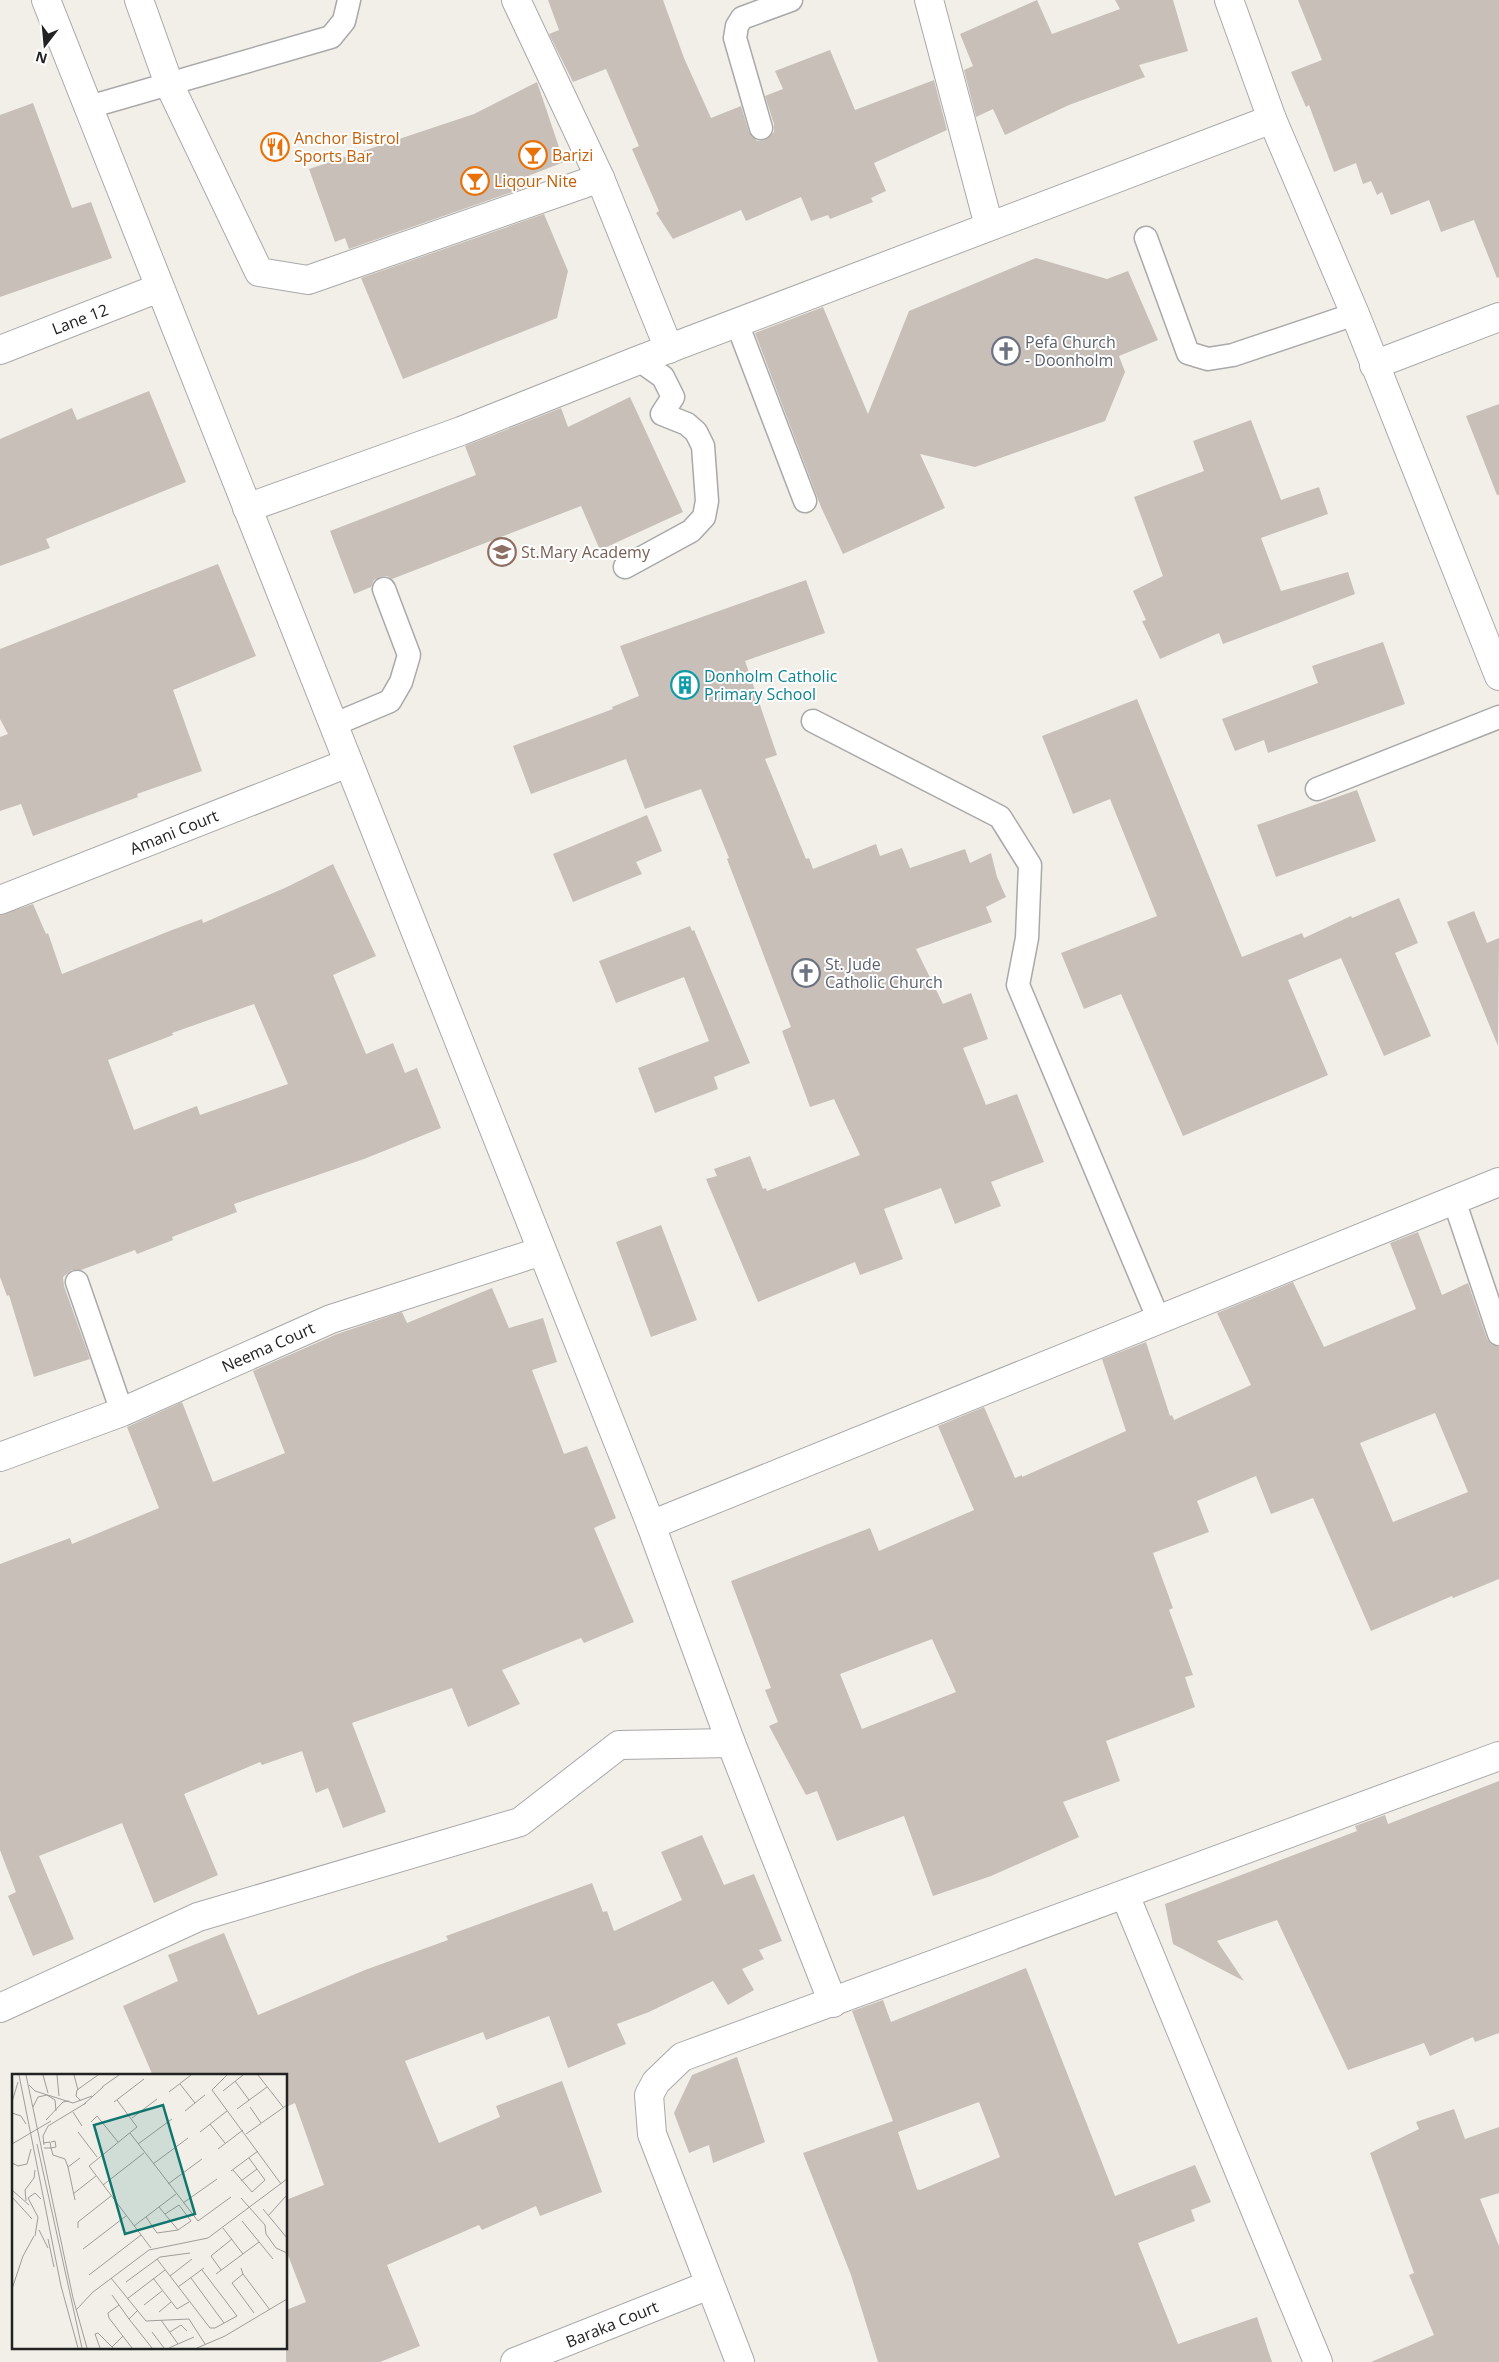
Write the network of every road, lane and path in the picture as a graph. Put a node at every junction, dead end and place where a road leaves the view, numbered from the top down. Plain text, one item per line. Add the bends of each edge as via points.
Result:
1 (46, 0) edge
2 (139, 0) edge
3 (349, 0) edge
4 (516, 0) edge
5 (791, 0) edge
6 (929, 0) edge
7 (1229, 0) edge
8 (170, 84) junction
9 (89, 107) junction
10 (1272, 119) junction
11 (761, 128) dead end
12 (600, 178) junction
13 (988, 226) junction
14 (1146, 238) dead end
15 (159, 288) junction
16 (1354, 314) junction
17 (1499, 317) edge
18 (737, 322) junction
19 (669, 349) junction
20 (0, 350) edge
21 (639, 360) junction
22 (1374, 365) junction
23 (805, 501) dead end
24 (247, 508) junction
25 (625, 567) dead end
26 (384, 589) dead end
27 (1499, 676) edge
28 (1499, 717) edge
29 (813, 721) dead end
30 (333, 725) junction
31 (348, 762) junction
32 (1317, 789) dead end
33 (0, 900) edge
34 (1499, 1182) edge
35 (1454, 1200) junction
36 (542, 1251) junction
37 (77, 1282) dead end
38 (1158, 1318) junction
39 (1499, 1334) edge
40 (122, 1412) junction
41 (0, 1457) edge
42 (651, 1525) junction
43 (731, 1743) junction
44 (1499, 1756) edge
45 (1126, 1895) junction
46 (833, 2002) junction
47 (0, 2008) edge
48 (709, 2285) junction
49 (515, 2362) edge
50 (740, 2362) edge
51 (1318, 2362) edge

1 - 9 street
2 - 8 street
3 - 8 lane via 344,21 331,38
4 - 12 street
5 - 11 lane via 742,18 737,26 735,38
6 - 13 street
7 - 10 street
8 - 9 lane
8 - 12 street via 259,272 308,280
9 - 15 street
10 - 13 street
10 - 16 street
12 - 19 street
13 - 18 street
14 - 16 lane via 1188,353 1208,359 1233,355
15 - 20 street, Lane 12
15 - 24 street
16 - 22 street
17 - 22 street
18 - 19 street
18 - 23 lane
19 - 21 street
21 - 24 street via 461,431
21 - 25 lane via 663,377 673,397 662,414 688,424 703,446 707,501 704,517 691,531
22 - 27 street
24 - 30 street
26 - 30 lane via 409,655 401,682 390,701
28 - 32 lane
29 - 38 lane via 1000,816 1030,865 1027,938 1018,985
30 - 31 street
31 - 33 street, Amani Court
31 - 36 street
34 - 35 street
35 - 38 street
35 - 39 lane
36 - 40 street, Neema Court via 331,1319
36 - 42 street
37 - 40 lane
38 - 42 street
40 - 41 street, Neema Court
42 - 43 street
43 - 46 street
43 - 47 street via 619,1745 520,1822 198,1917
44 - 45 street
45 - 46 street
45 - 51 street
46 - 48 street via 682,2057 656,2082 650,2096 652,2134
48 - 49 street, Baraka Court
48 - 50 street

